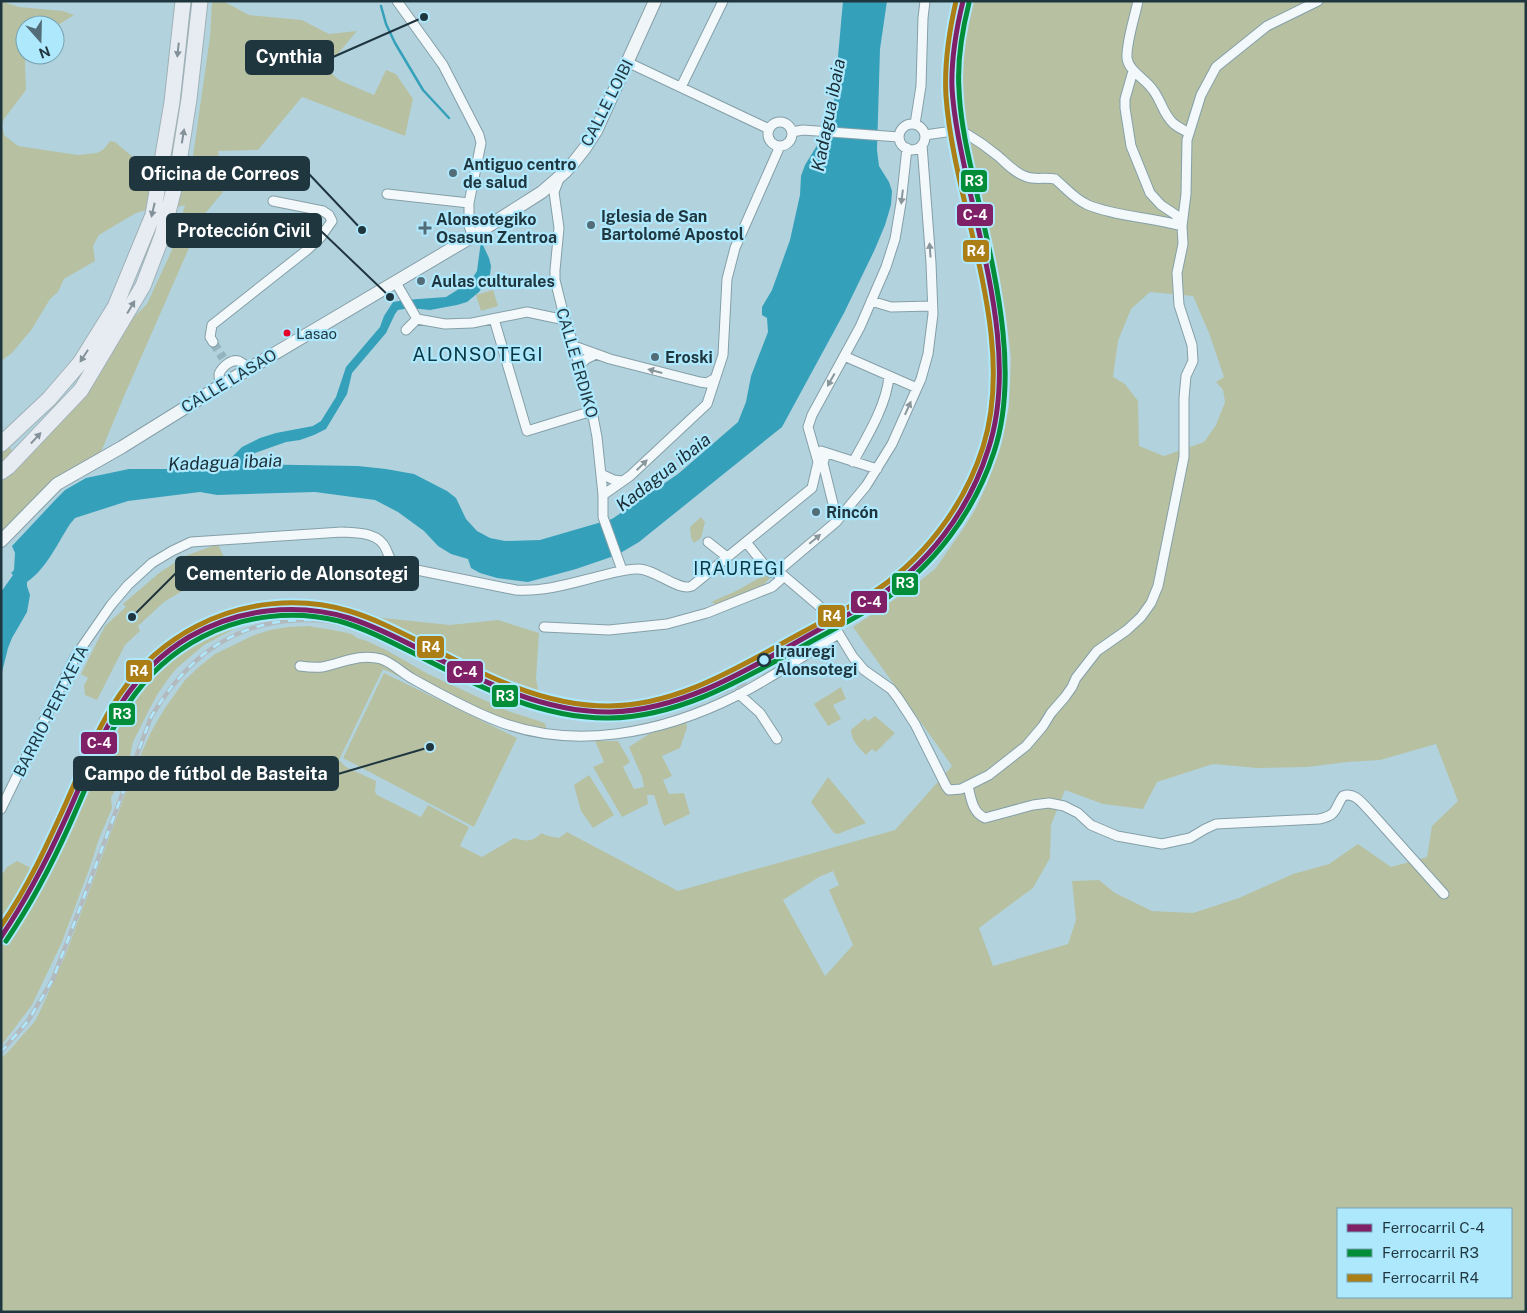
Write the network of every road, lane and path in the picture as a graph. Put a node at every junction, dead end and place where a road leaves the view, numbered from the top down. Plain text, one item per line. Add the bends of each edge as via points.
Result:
1 (183, 1) edge
2 (200, 1) edge
3 (397, 1) edge
4 (655, 1) edge
5 (723, 1) edge
6 (925, 1) edge
7 (1138, 1) edge
8 (1318, 1) edge
9 (637, 41) junction
10 (627, 62) junction
11 (641, 69) junction
12 (1133, 71) junction
13 (681, 87) junction
14 (915, 124) junction
15 (769, 129) junction
16 (792, 132) junction
17 (946, 132) tunnel mouth
18 (965, 133) tunnel mouth
19 (1189, 133) junction
20 (925, 135) junction
21 (899, 138) junction
22 (922, 145) junction
23 (780, 146) junction
24 (907, 148) junction
25 (565, 172) junction
26 (548, 192) junction
27 (387, 194) dead end
28 (273, 201) dead end
29 (469, 202) junction
30 (557, 203) junction
31 (1182, 226) junction
32 (473, 236) junction
33 (395, 281) junction
34 (871, 301) junction
35 (932, 306) junction
36 (417, 319) junction
37 (494, 319) junction
38 (564, 320) junction
39 (406, 330) dead end
40 (213, 342) tunnel mouth
41 (574, 346) junction
42 (596, 354) junction
43 (844, 356) junction
44 (579, 366) junction
45 (248, 369) junction
46 (890, 376) junction
47 (714, 379) junction
48 (700, 382) junction
49 (220, 386) junction
50 (917, 388) junction
51 (708, 398) junction
52 (592, 411) junction
53 (1, 444) edge
54 (814, 448) junction
55 (826, 453) junction
56 (853, 462) junction
57 (877, 469) junction
58 (4, 471) edge
59 (601, 474) junction
60 (622, 481) junction
61 (829, 484) junction
62 (812, 488) junction
63 (603, 495) junction
64 (837, 520) junction
65 (1, 541) edge
66 (708, 542) dead end
67 (746, 542) junction
68 (727, 557) junction
69 (622, 570) junction
70 (778, 571) junction
71 (544, 627) dead end
72 (838, 634) junction
73 (300, 666) dead end
74 (739, 694) junction
75 (777, 739) dead end
76 (968, 786) junction
77 (1, 809) edge
78 (1444, 894) dead end

1 -> 53 highway via 172,102 153,215 114,308 80,363 49,399
58 -> 2 highway via 82,390 143,286 162,236 176,181
3 - 29 street via 443,65 479,135 481,143
4 - 9 street, CALLE LOIBI
5 - 13 street
6 - 14 street via 921,86
7 - 12 street via 1127,56
8 - 19 street via 1267,26 1216,67 1201,96
9 - 10 street, CALLE LOIBI
9 - 11 street via 635,55
10 - 11 street
10 - 25 street, CALLE LOIBI via 596,131
11 - 13 street
12 - 19 street via 1154,90 1173,123
12 - 31 street via 1125,99 1131,146 1150,193 1161,206 1176,215
13 - 15 street
14 - 20 street via 923,129
14 - 21 street via 904,126
15 - 16 street via 781,122 788,124
15 - 23 street via 770,140
16 - 21 street via 803,130
16 - 23 street via 790,142
17 - 20 street
18 - 31 street via 1022,175 1055,179 1087,204
19 - 31 street
20 - 22 street
21 - 24 street
22 - 24 street via 916,149
35 -> 22 street
23 - 47 street via 735,248 727,279 723,356
24 -> 34 street via 896,240
25 - 26 street, CALLE LOIBI
25 - 30 street, CALLE ERDIKO via 558,189
26 - 30 street
26 - 32 street, CALLE LASAO
27 - 29 street
28 - 40 street via 324,211 332,221 307,250 212,325 210,337
29 - 32 street via 468,226
30 - 38 street, CALLE ERDIKO via 560,228 555,280
31 - 76 street via 1183,244 1177,273 1179,305 1193,361 1186,376 1184,457 1158,586 1151,604 1141,617 1097,651 1066,697 1026,746 989,775
32 - 33 street, CALLE LASAO
33 - 36 street
33 - 45 street, CALLE LASAO
34 - 35 street via 891,307
34 - 43 street
35 - 50 street via 928,354
36 - 37 street via 445,324
36 - 39 street
37 - 38 street via 527,312
37 - 52 street via 527,431
38 - 41 street, CALLE ERDIKO
41 - 42 street
41 - 44 street, CALLE ERDIKO
42 - 44 street
48 -> 42 street
43 - 46 street
43 -> 54 street via 808,427
44 - 52 street, CALLE ERDIKO
45 - 49 street, CALLE LASAO
45 - 49 street via 242,362 225,361 218,374
46 - 50 street
46 - 56 street via 870,430
47 - 48 street
47 - 51 street
48 - 51 street via 705,386
49 - 65 street, CALLE LASAO via 57,484
57 -> 50 street
60 -> 51 street via 707,404
52 - 59 street, CALLE ERDIKO
54 - 55 street
54 - 62 street via 818,462
55 - 56 street
55 - 61 street via 823,463
56 - 57 street
57 - 64 street
59 - 60 street
59 - 63 street, CALLE ERDIKO
60 - 63 street
61 - 62 street via 821,482
61 - 64 street
62 - 67 street
63 - 69 street, CALLE ERDIKO via 603,517
70 -> 64 street
66 - 68 street
67 - 68 street
67 - 70 street via 770,572
68 - 69 street, BARRIO PERTXETA via 687,588 649,570
69 - 77 street, BARRIO PERTXETA via 558,586 516,590 396,566 381,541 364,534 342,532 191,542 152,563 111,605 75,657
70 - 71 street via 780,580 772,587 707,613 667,624 609,630
70 - 72 street via 825,611
72 - 74 street
72 - 76 street via 864,670 898,698 946,786 950,790
73 - 74 street via 320,667 363,657 382,660 411,679 490,718 516,728 572,736 649,728 699,712
74 - 75 street via 760,713
76 - 78 street via 972,805 984,818 1049,803 1064,806 1091,825 1117,836 1162,844 1190,838 1216,824 1328,817 1347,794 1368,809

